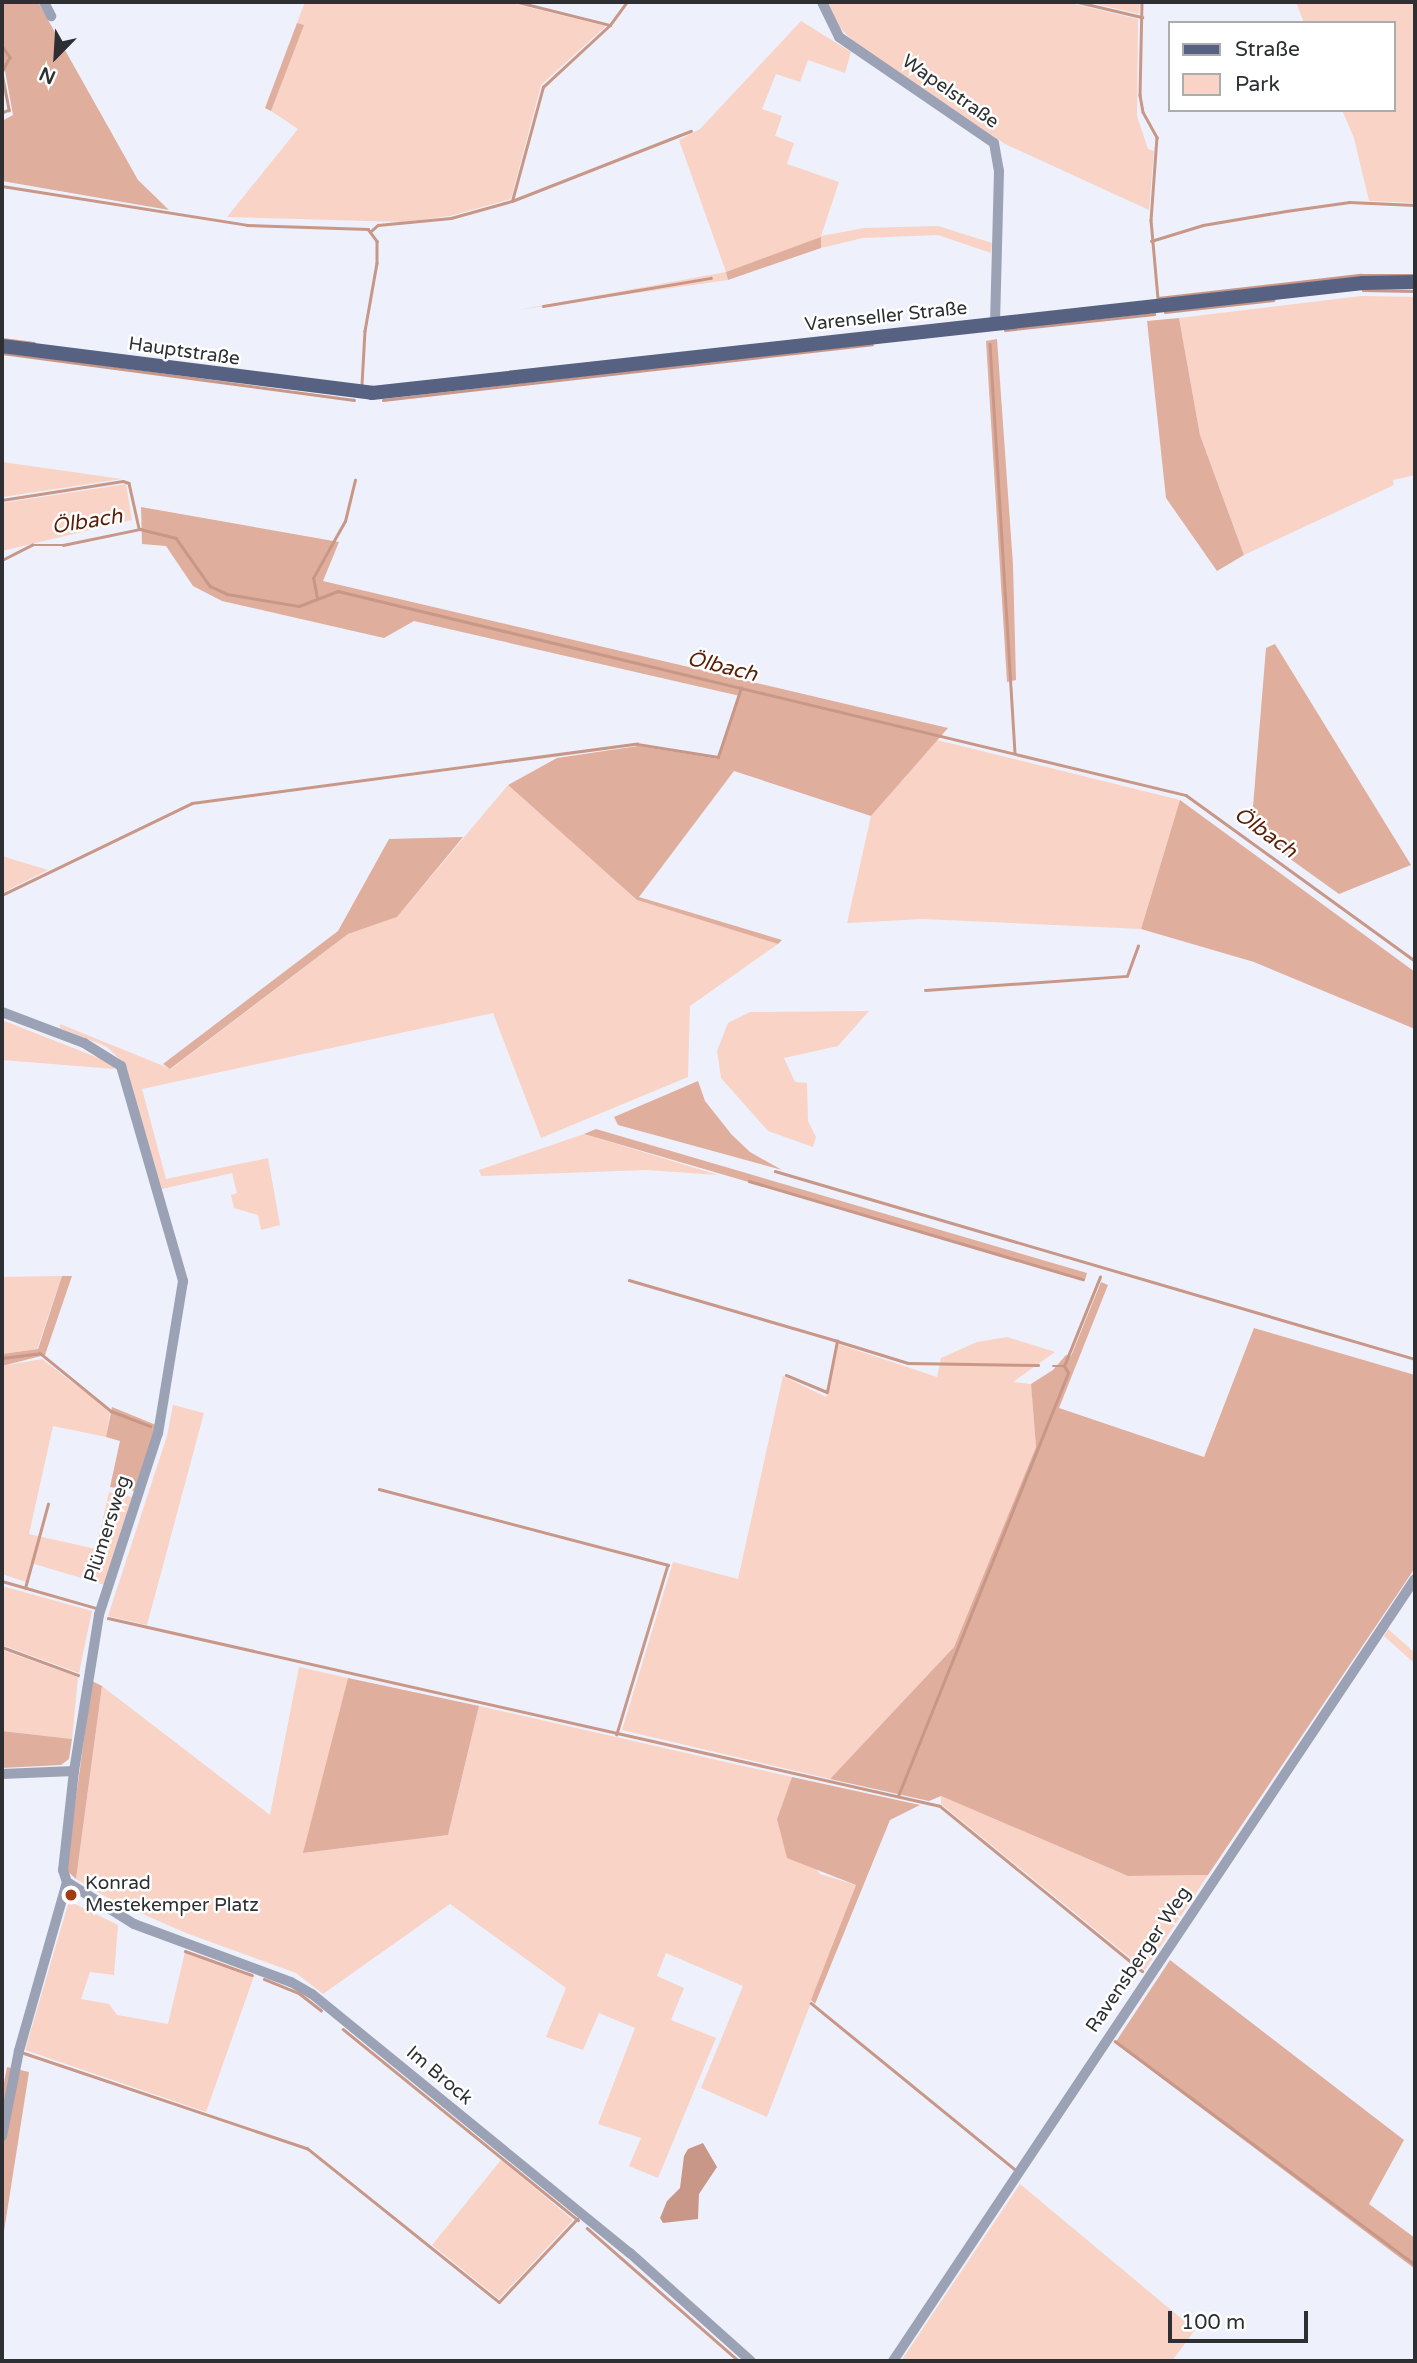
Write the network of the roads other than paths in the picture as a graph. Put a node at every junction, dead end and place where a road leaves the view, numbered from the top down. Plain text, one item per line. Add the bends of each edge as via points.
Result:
1 (44, 2) edge
2 (822, 2) edge
3 (51, 16) dead end
4 (1415, 282) edge
5 (995, 324) junction
6 (2, 346) edge
7 (360, 393) joint
8 (2, 1012) edge
9 (1415, 1579) edge
10 (74, 1771) junction
11 (2, 1773) edge
12 (66, 1882) junction
13 (2, 2137) edge
14 (751, 2361) edge
15 (893, 2361) edge

1 - 3 street
2 - 5 street, Wapelstraße via 839,37 994,143 999,171
4 - 5 main road, Varenseller Straße via 1363,283
5 - 7 main road, Varenseller Straße
6 - 7 main road, Hauptstraße
8 - 10 street, Plümersweg via 84,1043 121,1066 183,1281 158,1433 99,1615
9 - 15 street, Ravensberger Weg
10 - 11 street
10 - 12 street, Plümersweg via 63,1870
12 - 13 street, Plümersweg via 19,2051
12 - 14 street, Im Brock via 134,1924 312,1994 630,2253

